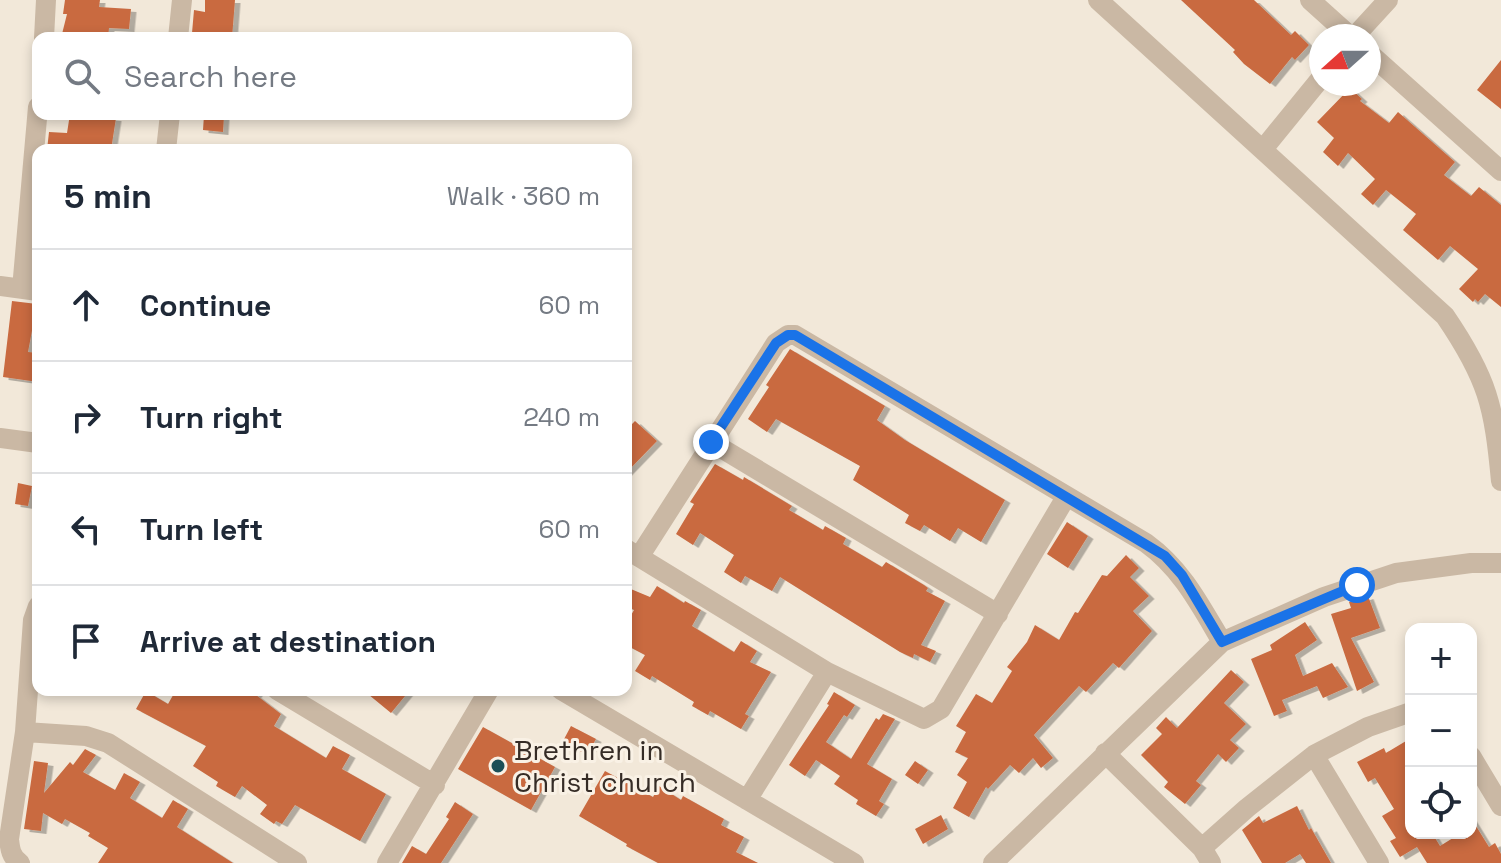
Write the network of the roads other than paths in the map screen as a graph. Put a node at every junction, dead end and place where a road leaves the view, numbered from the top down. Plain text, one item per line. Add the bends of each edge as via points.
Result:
1 (46, 0) edge
2 (182, 0) edge
3 (1098, 0) edge
4 (1310, 0) edge
5 (1388, 0) edge
6 (1339, 24) edge
7 (1365, 24) edge
8 (44, 32) edge
9 (179, 32) edge
10 (1381, 64) edge
11 (1309, 93) edge
12 (37, 120) edge
13 (169, 120) edge
14 (36, 144) edge
15 (167, 144) edge
16 (1264, 148) junction
17 (1501, 171) edge
18 (32, 244) edge
19 (0, 286) edge
20 (30, 290) edge
21 (0, 438) edge
22 (32, 442) edge
23 (711, 442) junction
24 (1501, 481) edge
25 (1066, 497) junction
26 (633, 553) edge
27 (1501, 563) edge
28 (998, 614) junction
29 (32, 634) edge
30 (1222, 642) junction
31 (827, 672) junction
32 (287, 696) edge
33 (486, 696) edge
34 (571, 696) edge
35 (1405, 714) edge
36 (25, 732) junction
37 (1105, 753) junction
38 (1314, 755) junction
39 (1477, 766) edge
40 (435, 785) junction
41 (747, 800) junction
42 (1501, 806) edge
43 (1207, 856) edge
44 (20, 863) edge
45 (297, 863) edge
46 (387, 863) edge
47 (854, 863) edge
48 (993, 863) edge
49 (1379, 863) edge

1 - 8 street
2 - 9 street
3 - 16 street
4 - 6 street
5 - 7 street
10 - 17 street
11 - 16 street
12 - 14 street
13 - 15 street
16 - 24 street via 1445,316 1472,355 1488,392
18 - 20 street
19 - 20 street
21 - 22 street
23 - 25 street via 776,343 795,335
23 - 26 street
23 - 28 street
25 - 28 street
25 - 30 street via 1165,556
26 - 31 street
27 - 30 street via 1396,573 1324,597
28 - 31 street via 932,717 914,716
29 - 36 street
30 - 37 street
31 - 41 street
32 - 40 street
33 - 40 street
34 - 41 street
35 - 38 street
36 - 44 street via 9,839
36 - 45 street via 86,736 108,743
37 - 43 street
37 - 48 street
38 - 43 street via 1247,808
38 - 49 street
39 - 42 street
40 - 46 street
41 - 47 street

